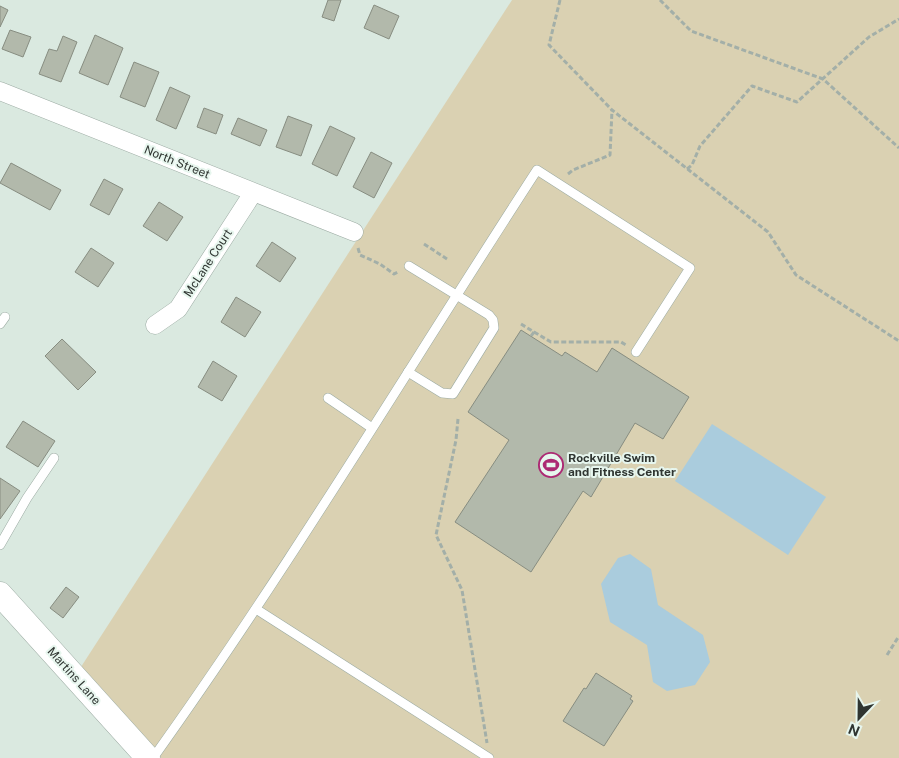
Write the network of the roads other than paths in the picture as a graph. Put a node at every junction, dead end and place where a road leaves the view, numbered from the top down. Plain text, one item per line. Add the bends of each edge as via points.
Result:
1 (0, 91) edge
2 (253, 193) junction
3 (354, 232) road end
4 (409, 266) road end
5 (456, 294) junction
6 (155, 325) dead end
7 (637, 352) road end
8 (408, 372) junction
9 (328, 398) dead end
10 (372, 428) junction
11 (54, 458) dead end
12 (0, 545) edge
13 (0, 594) edge
14 (256, 608) junction
15 (489, 753) edge
16 (148, 758) edge
17 (153, 758) edge

1 - 2 street, North Street
2 - 3 street, North Street
2 - 6 street, McLane Court via 178,308
4 - 5 lane
5 - 7 lane via 537,170 690,268
5 - 8 lane
5 - 8 lane via 493,320 494,328 485,344 453,394 442,393
8 - 10 lane
9 - 10 lane
10 - 14 lane
11 - 12 lane
13 - 16 street, Martins Lane
14 - 15 lane
14 - 17 lane

